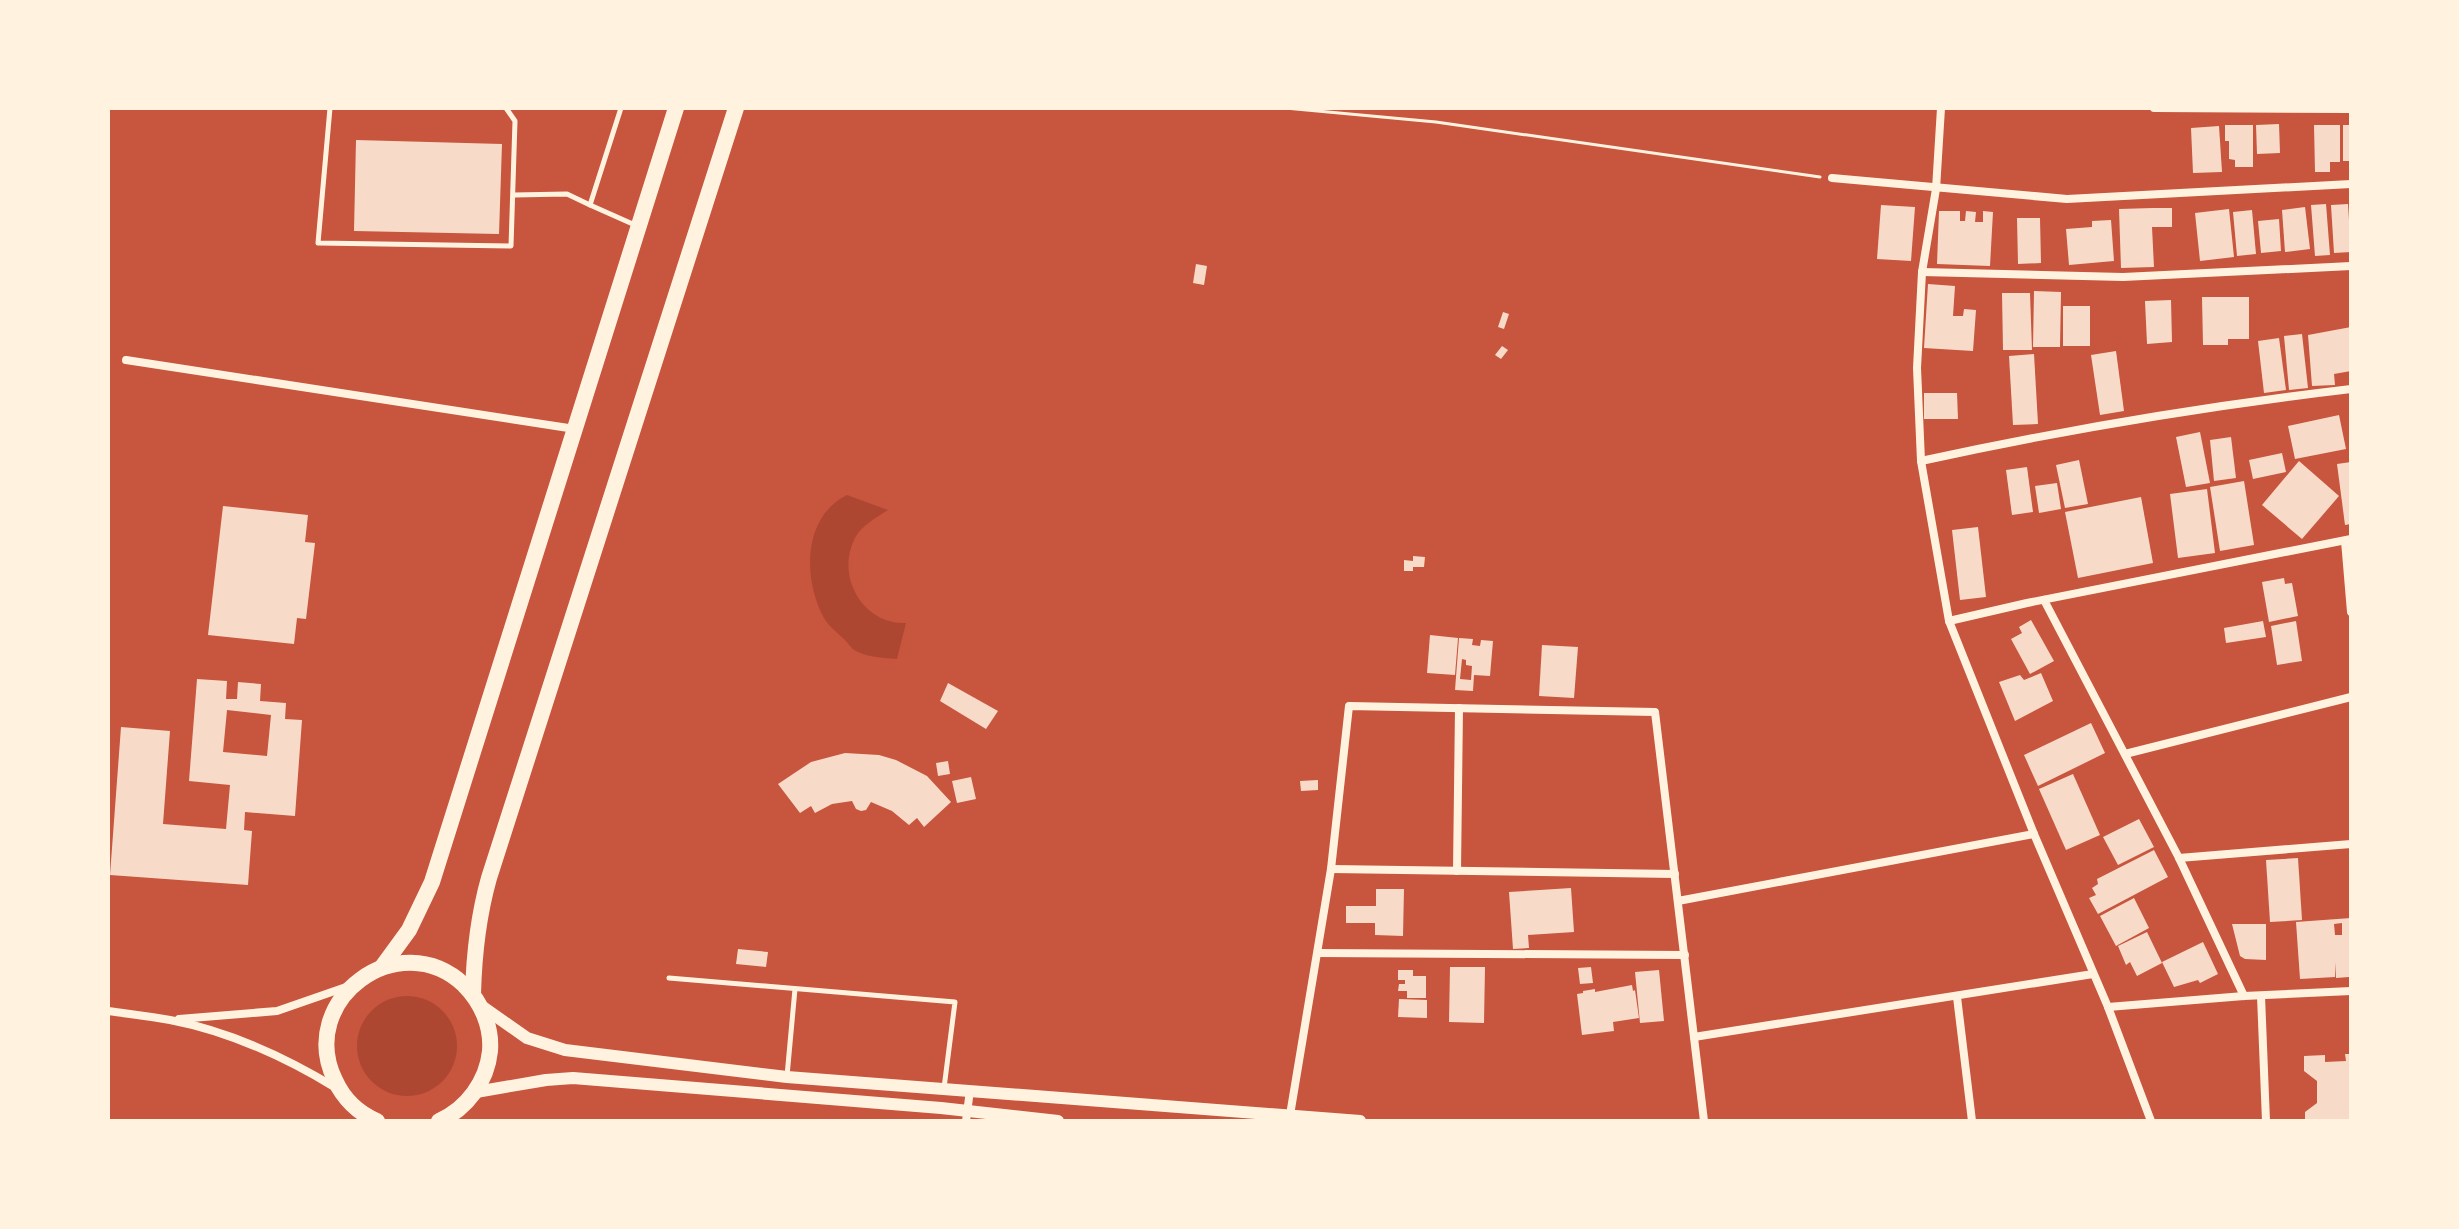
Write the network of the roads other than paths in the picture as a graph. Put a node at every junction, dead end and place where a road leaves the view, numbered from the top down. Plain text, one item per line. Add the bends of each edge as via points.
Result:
1 (330, 108) edge
2 (506, 108) edge
3 (621, 108) edge
4 (676, 108) edge
5 (736, 108) edge
6 (1941, 108) edge
7 (2154, 108) edge
8 (2351, 109) edge
9 (1832, 178) road end
10 (2351, 184) edge
11 (1936, 189) junction
12 (514, 195) junction
13 (590, 205) junction
14 (639, 227) junction
15 (2351, 266) edge
16 (1922, 272) junction
17 (126, 360) dead end
18 (2351, 389) edge
19 (575, 429) junction
20 (1921, 461) junction
21 (2348, 540) edge
22 (2044, 600) junction
23 (2351, 612) edge
24 (1949, 621) junction
25 (2351, 697) edge
26 (1459, 708) junction
27 (2125, 754) junction
28 (2034, 834) junction
29 (2351, 844) edge
30 (2179, 858) junction
31 (1331, 869) junction
32 (1457, 871) junction
33 (1675, 874) junction
34 (1678, 901) junction
35 (1318, 953) junction
36 (1685, 955) junction
37 (382, 967) junction
38 (2093, 974) junction
39 (669, 978) dead end
40 (354, 984) junction
41 (795, 989) junction
42 (2351, 991) edge
43 (2244, 996) junction
44 (2261, 996) junction
45 (1957, 997) junction
46 (477, 1000) junction
47 (2108, 1007) junction
48 (108, 1011) edge
49 (171, 1020) junction
50 (1694, 1037) junction
51 (787, 1077) junction
52 (944, 1088) junction
53 (970, 1090) junction
54 (340, 1091) junction
55 (476, 1092) junction
56 (786, 1095) junction
57 (941, 1108) junction
58 (352, 1114) edge
59 (1290, 1115) junction
60 (966, 1116) edge
61 (377, 1121) edge
62 (441, 1121) edge
63 (1058, 1121) edge
64 (1360, 1121) edge
65 (1704, 1121) edge
66 (1972, 1121) edge
67 (2151, 1121) edge
68 (2266, 1121) edge

1 - 12 lane via 318,243 511,246
2 - 12 lane via 515,121
3 - 13 lane
4 - 14 main road
5 - 46 main road via 489,878 474,946
6 - 11 street
7 - 8 street
9 - 11 street
10 - 11 street via 2067,199
11 - 16 street
12 - 13 lane via 567,194
13 - 14 lane
14 - 19 main road
15 - 16 street via 2123,277
16 - 20 street via 1917,368
17 - 19 street
18 - 20 street via 2238,402
19 - 37 main road via 432,882 409,930
20 - 24 street
21 - 22 street
21 - 23 street
22 - 24 street
22 - 27 street
24 - 28 street
25 - 27 street
26 - 31 street via 1349,706
26 - 32 street
26 - 33 street via 1655,712
27 - 30 street
28 - 34 street
28 - 38 street
29 - 30 street
30 - 43 street
31 - 32 street
31 - 35 street
32 - 33 street
33 - 34 street
34 - 36 street
35 - 36 street
35 - 59 street
36 - 50 street
37 - 40 main road
37 - 46 main road via 432,966 455,977
38 - 45 street
38 - 47 street
39 - 41 lane
40 - 49 street via 277,1011
40 - 54 main road via 329,1023 326,1046
41 - 51 lane
41 - 52 lane via 955,1002
42 - 44 street
43 - 44 street
43 - 47 street
44 - 68 street
45 - 50 street
45 - 66 street
46 - 51 street via 527,1038 545,1045
46 - 55 main road via 490,1049
47 - 67 street
48 - 49 street
49 - 54 street via 276,1056
50 - 65 street
51 - 52 street
51 - 56 street
52 - 53 street
52 - 57 street
53 - 59 street
53 - 60 street
54 - 58 main road
55 - 56 street via 573,1078
55 - 62 main road
56 - 57 street
57 - 60 street
58 - 61 main road
59 - 64 street
60 - 63 street

